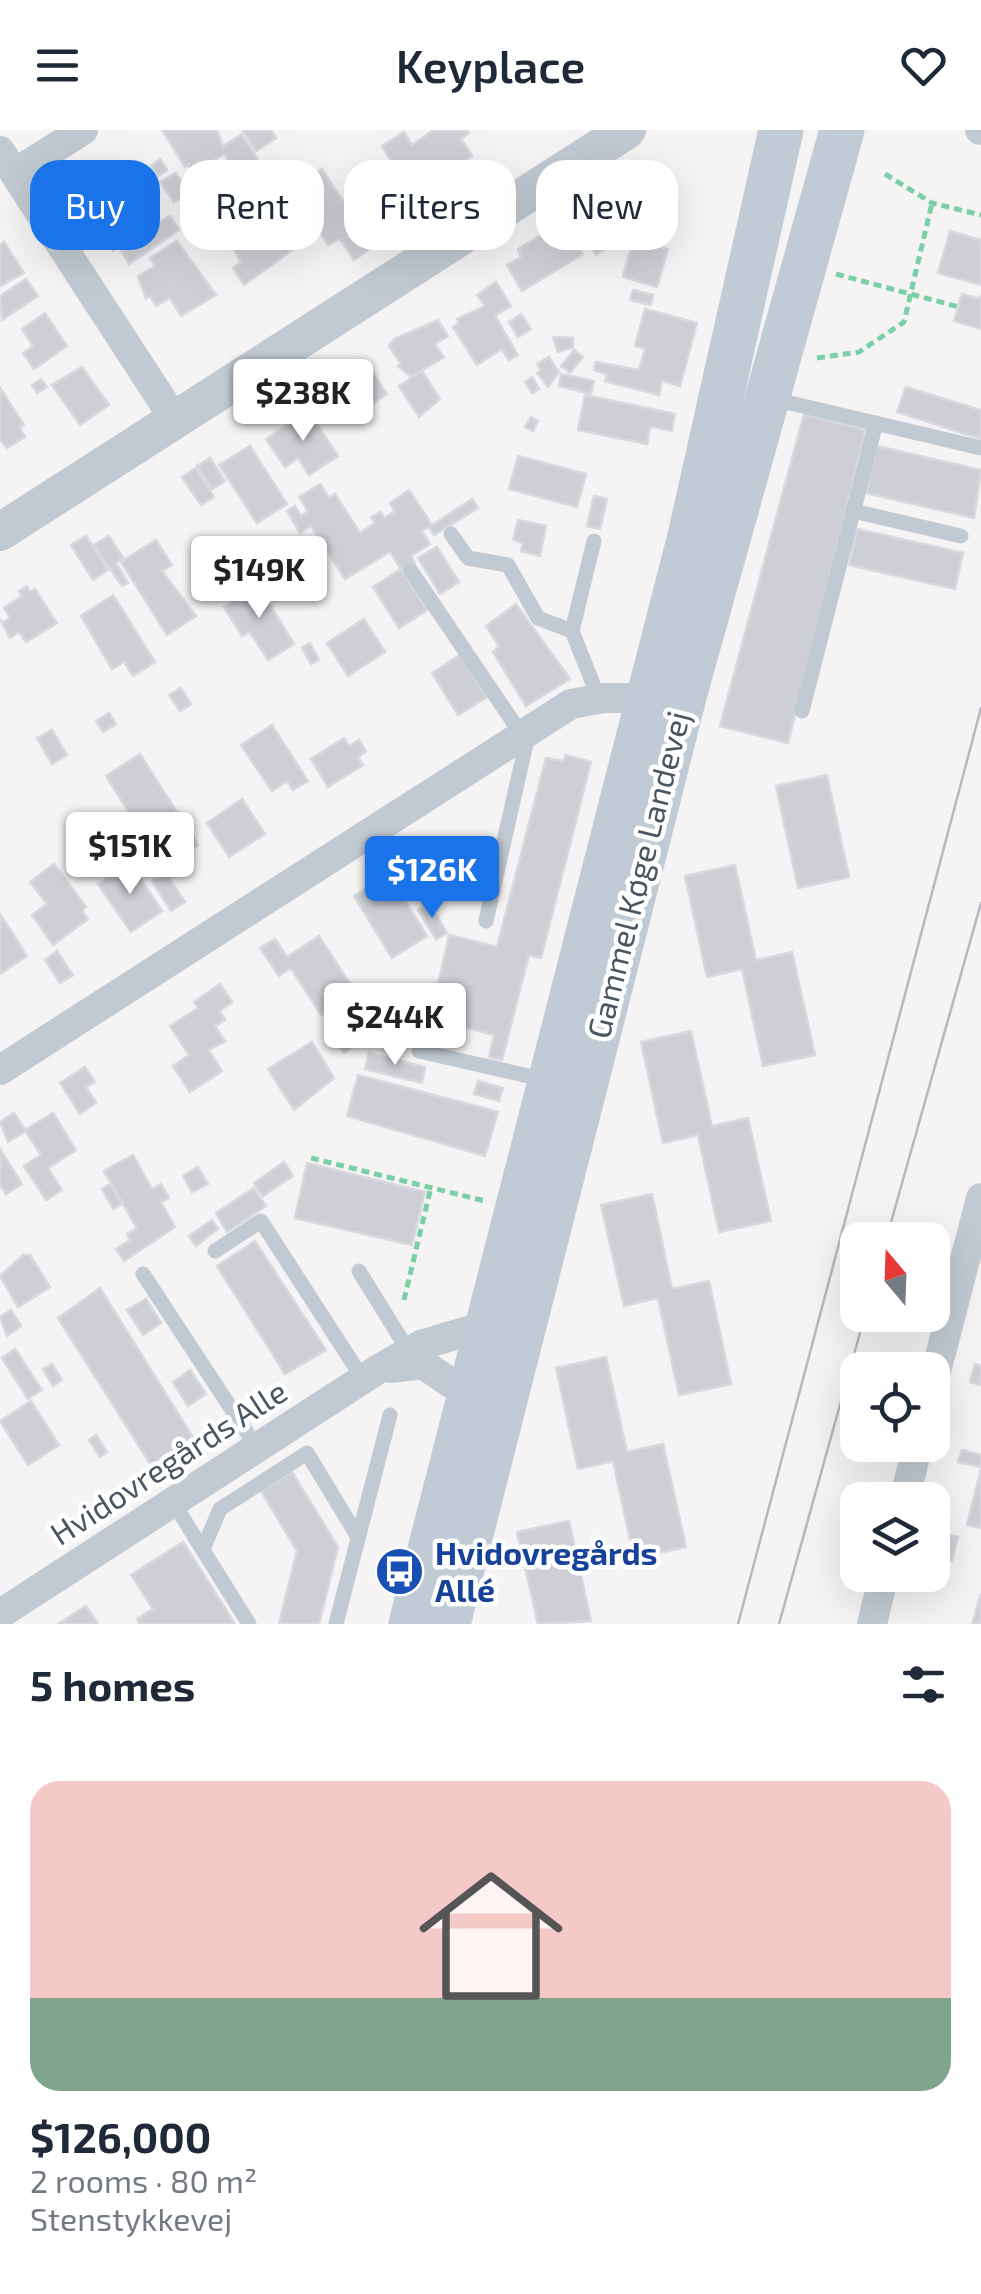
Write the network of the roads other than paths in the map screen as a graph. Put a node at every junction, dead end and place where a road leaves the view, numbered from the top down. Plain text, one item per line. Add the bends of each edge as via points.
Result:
1 (82, 130) edge
2 (627, 130) edge
3 (781, 130) edge
4 (842, 130) edge
5 (7, 162) edge
6 (774, 381) junction
7 (175, 420) junction
8 (876, 423) junction
9 (981, 448) edge
10 (853, 511) junction
11 (0, 532) edge
12 (451, 534) dead end
13 (960, 536) dead end
14 (594, 541) dead end
15 (412, 571) dead end
16 (572, 630) junction
17 (648, 698) junction
18 (600, 699) junction
19 (802, 711) dead end
20 (525, 733) junction
21 (486, 921) dead end
22 (434, 994) dead end
23 (0, 1070) edge
24 (550, 1081) junction
25 (981, 1198) edge
26 (215, 1251) dead end
27 (359, 1271) dead end
28 (144, 1274) dead end
29 (485, 1326) junction
30 (403, 1342) junction
31 (941, 1352) edge
32 (370, 1375) junction
33 (467, 1394) junction
34 (390, 1415) dead end
35 (257, 1448) junction
36 (173, 1502) junction
37 (358, 1537) junction
38 (202, 1549) junction
39 (880, 1592) edge
40 (0, 1614) edge
41 (249, 1624) edge
42 (336, 1624) edge
43 (411, 1624) edge
44 (448, 1624) edge
45 (872, 1624) edge

1 - 5 street
2 - 7 street
3 - 17 main road, Gammel Køge Landevej via 730,371
4 - 6 main road, Gammel Køge Landevej
5 - 7 street
6 - 8 lane
6 - 44 main road, Gammel Køge Landevej via 686,694
7 - 11 street
8 - 9 lane
8 - 10 lane
10 - 13 lane
10 - 19 lane
12 - 16 lane via 468,558 508,566 538,618
14 - 16 lane
15 - 20 lane
16 - 18 lane
17 - 18 street
17 - 24 main road, Gammel Køge Landevej
18 - 20 street via 571,704
20 - 21 lane
20 - 23 street
22 - 24 lane via 418,1050
24 - 29 main road, Gammel Køge Landevej
25 - 31 street
26 - 32 lane via 261,1221
27 - 30 lane
28 - 35 lane
29 - 30 street, Hvidovregårds Alle
29 - 33 main road, Gammel Køge Landevej
30 - 32 street, Hvidovregårds Alle
32 - 33 street, Hvidovregårds Alle via 423,1364
32 - 35 street, Hvidovregårds Alle
33 - 43 main road, Gammel Køge Landevej
34 - 37 lane
35 - 36 street, Hvidovregårds Alle
36 - 38 lane
36 - 40 street, Hvidovregårds Alle
37 - 38 lane via 307,1453 220,1509
37 - 42 lane
38 - 41 lane
39 - 45 street

